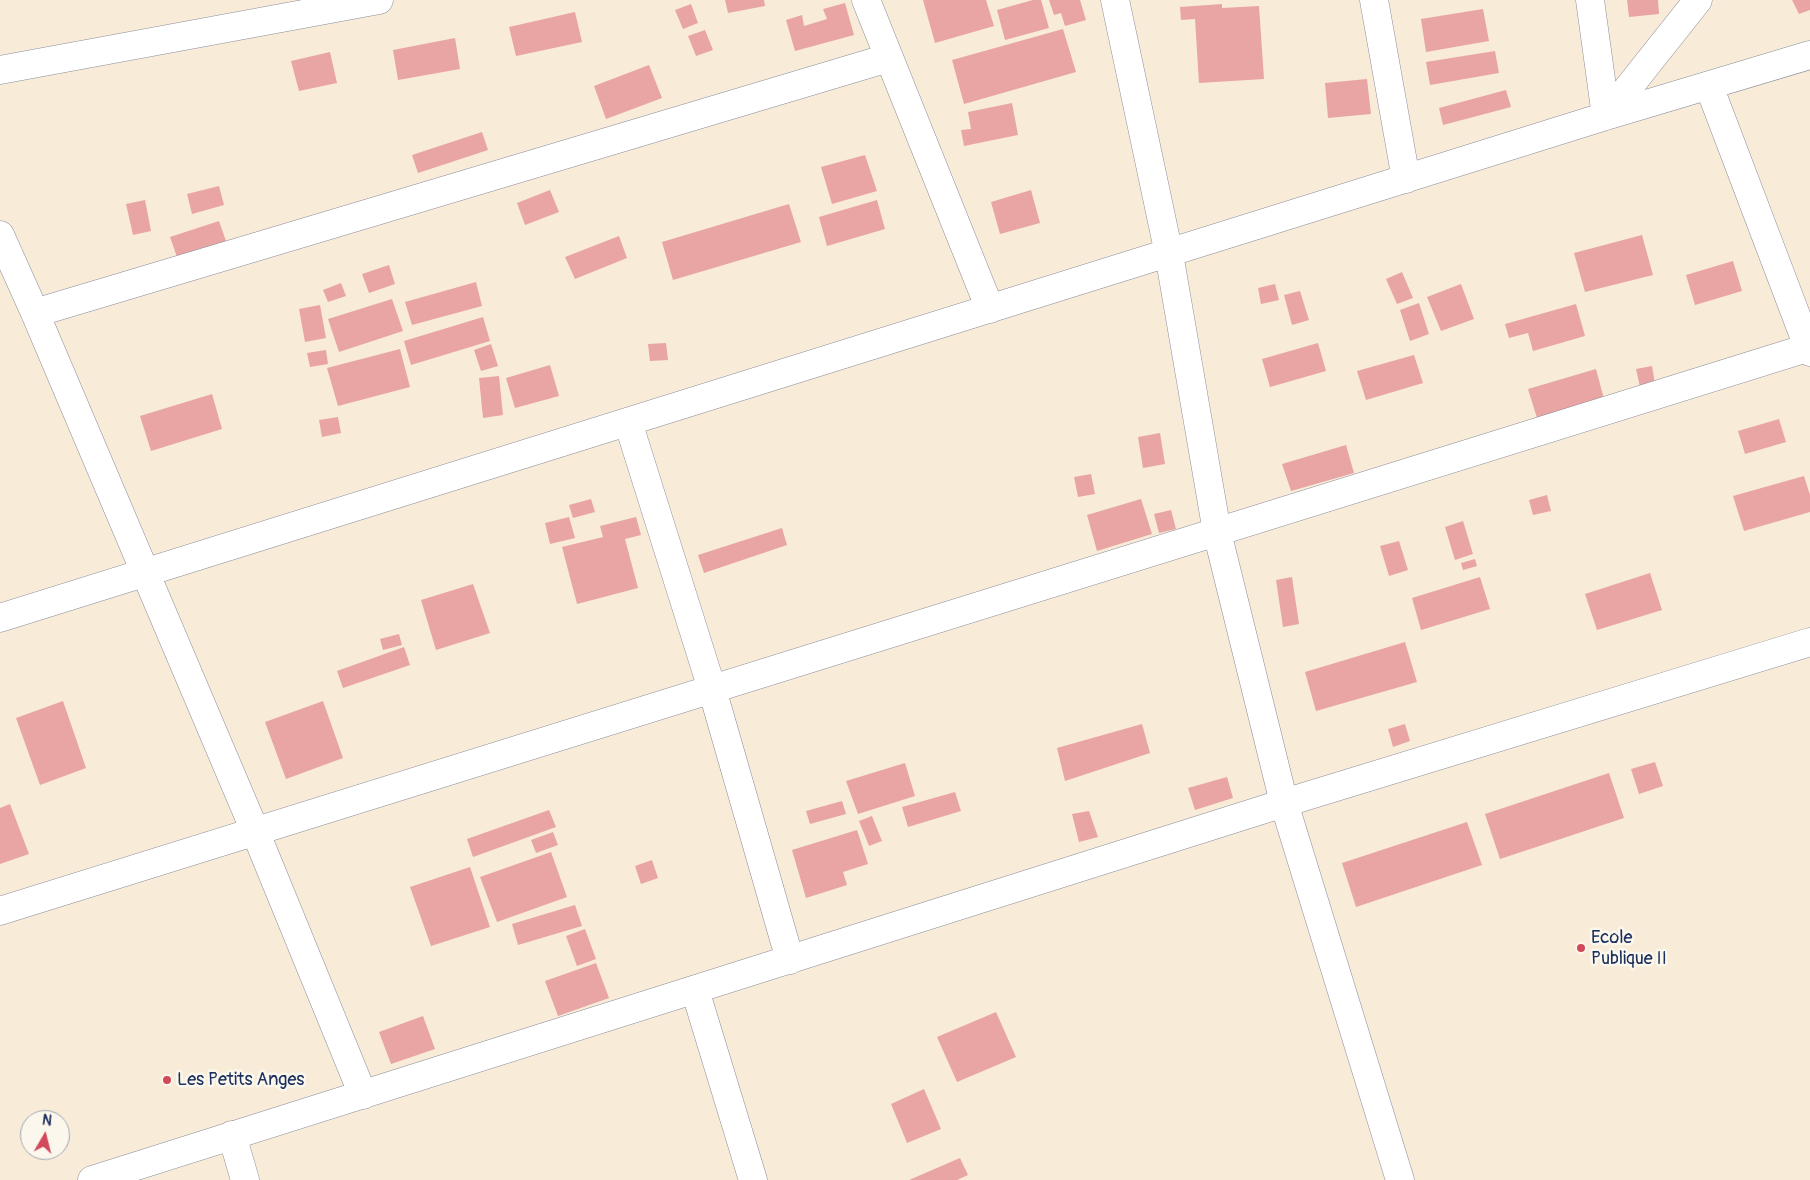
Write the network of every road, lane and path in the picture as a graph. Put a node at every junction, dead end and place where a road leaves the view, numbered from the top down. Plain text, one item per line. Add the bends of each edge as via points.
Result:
1 (379, 0) edge
2 (866, 0) edge
3 (1115, 0) edge
4 (1374, 0) edge
5 (1590, 0) edge
6 (1698, 0) edge
7 (1810, 55) edge
8 (888, 58) junction
9 (0, 70) edge
10 (1709, 86) junction
11 (1606, 116) junction
12 (1406, 179) junction
13 (0, 236) edge
14 (1169, 254) junction
15 (990, 309) junction
16 (35, 314) junction
17 (1810, 348) edge
18 (628, 422) junction
19 (1217, 532) junction
20 (145, 572) junction
21 (0, 618) edge
22 (1810, 642) edge
23 (712, 689) junction
24 (1284, 803) junction
25 (255, 831) junction
26 (0, 910) edge
27 (790, 960) junction
28 (695, 990) junction
29 (363, 1095) junction
30 (232, 1135) junction
31 (92, 1180) edge
32 (245, 1180) edge
33 (753, 1180) edge
34 (1400, 1180) edge

1 - 9 street
2 - 8 street
3 - 14 street
4 - 12 street
5 - 11 street
6 - 11 street
7 - 10 street
8 - 15 street
8 - 16 street
10 - 11 street
10 - 17 street
11 - 12 street
12 - 14 street
13 - 16 street
14 - 15 street
14 - 19 street
15 - 18 street
16 - 20 street
17 - 19 street
18 - 20 street
18 - 23 street
19 - 23 street
19 - 24 street
20 - 21 street
20 - 25 street
22 - 24 street
23 - 25 street
23 - 27 street
24 - 27 street
24 - 34 street
25 - 26 street
25 - 29 street
27 - 28 street
28 - 29 street
28 - 33 street
29 - 30 street
30 - 31 street
30 - 32 street

